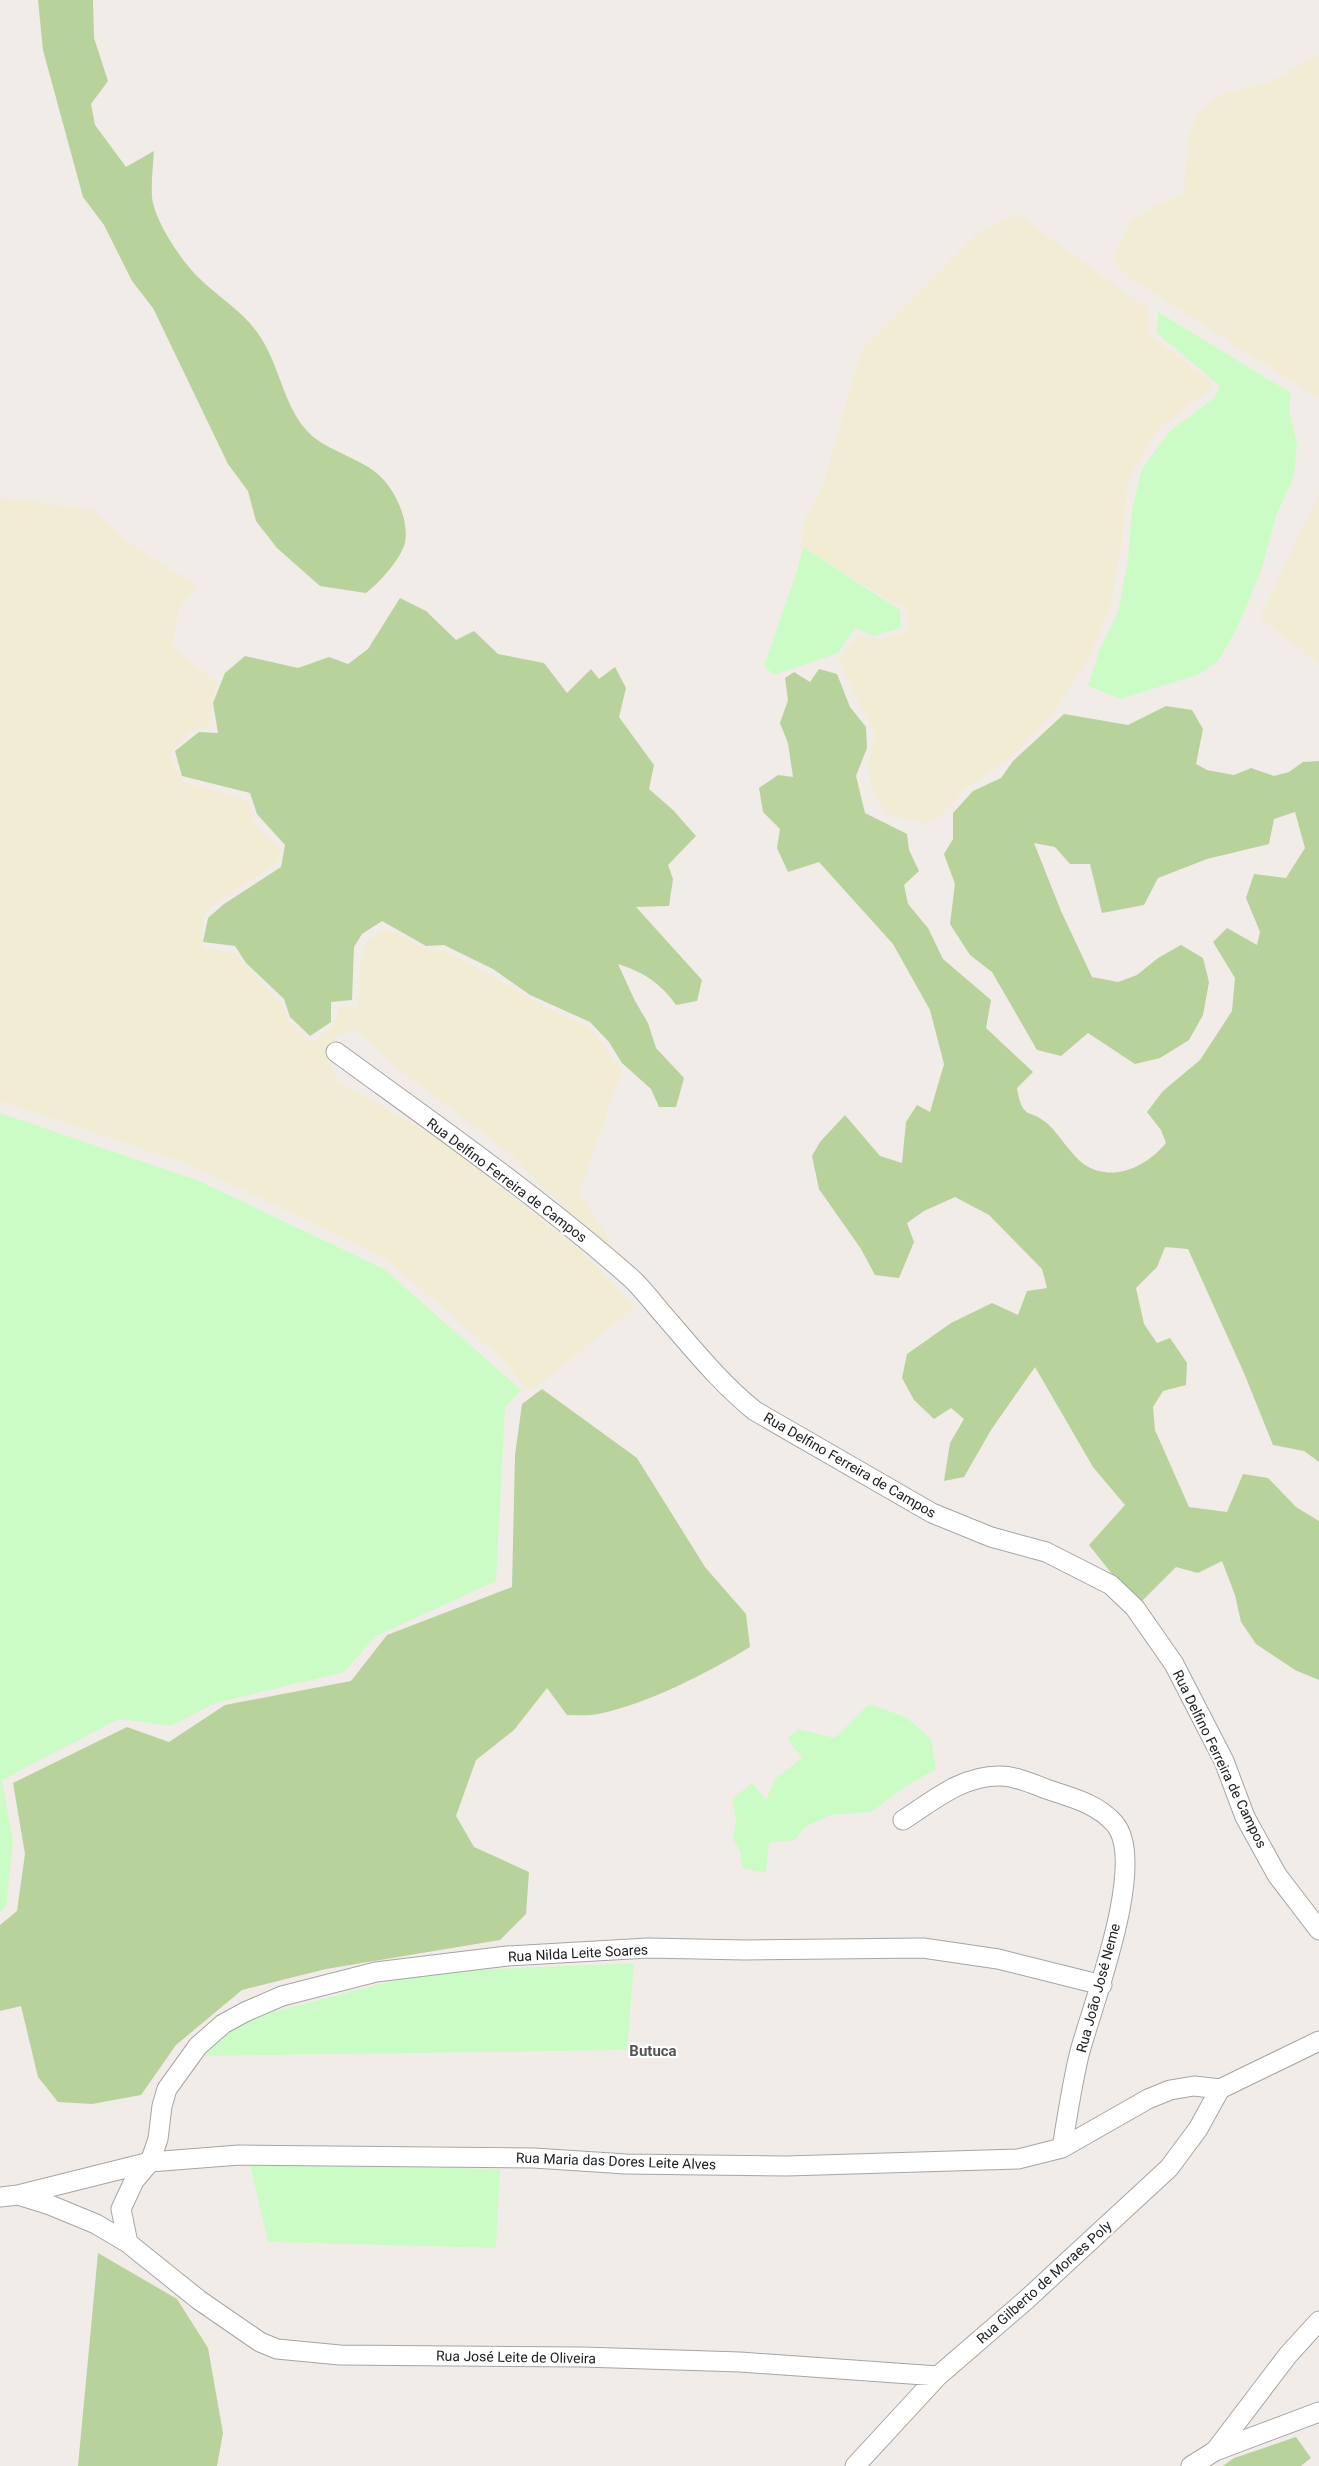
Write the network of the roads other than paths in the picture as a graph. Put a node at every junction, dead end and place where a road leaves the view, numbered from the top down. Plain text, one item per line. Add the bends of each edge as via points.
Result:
1 (336, 1052) dead end
2 (903, 1820) dead end
3 (1319, 1930) edge
4 (1102, 1985) junction
5 (1319, 2041) edge
6 (1220, 2088) junction
7 (1062, 2148) junction
8 (150, 2162) junction
9 (9, 2196) edge
10 (128, 2243) junction
11 (1319, 2321) edge
12 (938, 2376) junction
13 (1319, 2412) edge
14 (1214, 2451) junction
15 (855, 2466) edge
16 (1191, 2466) edge

1 - 3 street, Rua Delfino Ferreira de Campos via 543,1203 581,1235 633,1280 735,1395 755,1410 932,1514 991,1537 1046,1552 1110,1586 1135,1608 1174,1664 1224,1762 1245,1817 1277,1875
2 - 4 street, Rua João José Neme via 962,1782 1002,1776 1089,1803 1116,1824 1125,1849 1123,1883
4 - 7 street, Rua João José Neme via 1079,2054
4 - 8 street, Rua Nilda Leite Soares via 998,1959 924,1948 648,1948 507,1956 376,1972 282,1996 217,2029 198,2046 166,2089 158,2139
5 - 6 street
6 - 7 street, Rua Maria das Dores Leite Alves via 1194,2086 1170,2090
6 - 12 street, Rua Gilberto de Moraes Poly via 1198,2129 1168,2168 1026,2300
7 - 8 street, Rua Maria das Dores Leite Alves via 1018,2160 788,2166 315,2155 239,2155
8 - 9 street, Rua Maria das Dores Leite Alves
8 - 10 street via 134,2181 121,2209
9 - 10 street, Rua José Leite de Oliveira via 89,2221
10 - 12 street, Rua José Leite de Oliveira via 200,2300 260,2342 277,2349 340,2355 740,2362
11 - 14 street via 1288,2355
12 - 15 street, Rua Gilberto de Moraes Poly
13 - 14 street
14 - 16 street

